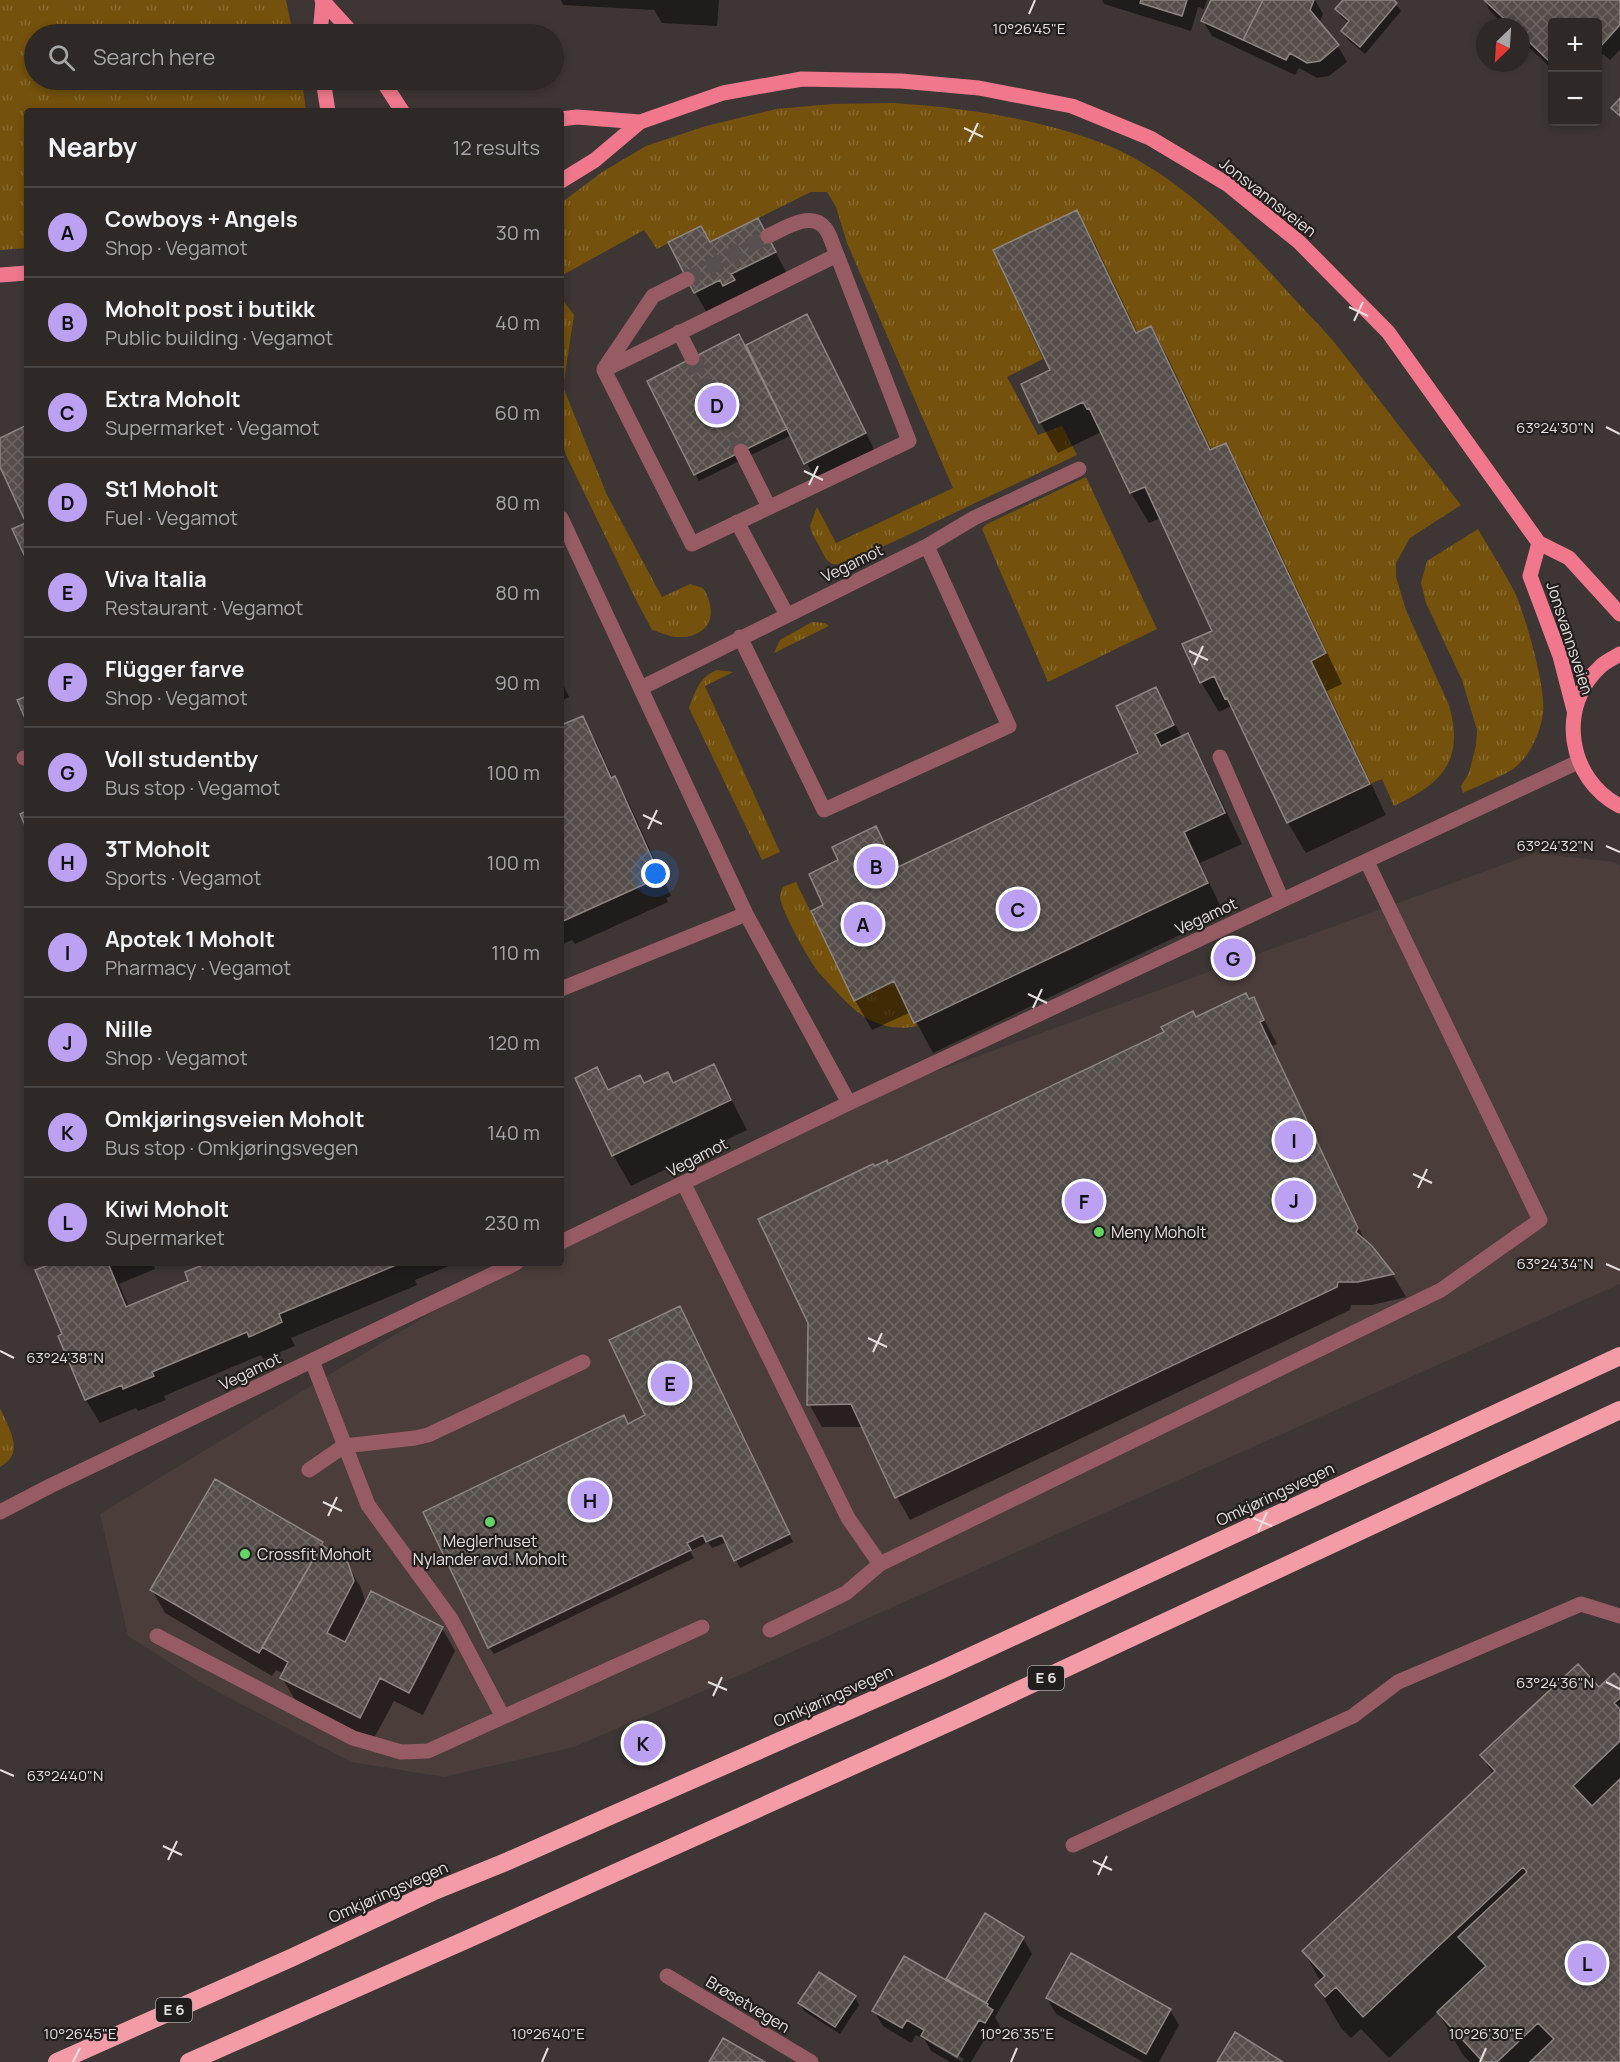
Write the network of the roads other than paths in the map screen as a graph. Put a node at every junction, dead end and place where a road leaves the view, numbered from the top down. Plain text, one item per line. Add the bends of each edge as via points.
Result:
1 (323, 1) edge
2 (321, 24) edge
3 (344, 24) edge
4 (325, 90) edge
5 (388, 90) edge
6 (328, 108) edge
7 (400, 108) edge
8 (564, 119) edge
9 (640, 122) junction
10 (564, 179) edge
11 (768, 237) tunnel mouth
12 (837, 255) junction
13 (24, 273) edge
14 (0, 275) edge
15 (687, 279) tunnel mouth
16 (679, 332) junction
17 (692, 358) tunnel mouth
18 (604, 370) junction
19 (741, 452) tunnel mouth
20 (1079, 469) dead end
21 (769, 507) junction
22 (737, 522) junction
23 (564, 524) edge
24 (1539, 543) junction
25 (927, 546) junction
26 (1620, 614) edge
27 (786, 615) junction
28 (740, 637) junction
29 (1620, 654) edge
30 (640, 688) junction
31 (1574, 710) junction
32 (1220, 757) dead end
33 (1578, 762) junction
34 (1620, 806) edge
35 (1367, 862) junction
36 (1282, 900) junction
37 (746, 914) junction
38 (564, 988) edge
39 (849, 1103) junction
40 (684, 1184) junction
41 (564, 1241) edge
42 (510, 1266) edge
43 (1620, 1356) edge
44 (312, 1361) junction
45 (583, 1362) dead end
46 (1620, 1410) edge
47 (344, 1446) junction
48 (309, 1470) dead end
49 (0, 1512) edge
50 (880, 1564) junction
51 (1620, 1616) edge
52 (702, 1627) dead end
53 (770, 1630) dead end
54 (158, 1636) dead end
55 (503, 1718) junction
56 (1073, 1845) dead end
57 (667, 1976) dead end
58 (57, 2062) edge
59 (189, 2062) edge
60 (811, 2062) edge

1 - 2 main road
1 - 3 main road
4 - 6 main road
5 - 7 main road
8 - 9 main road, Jonsvannsveien
9 - 10 main road, Jonsvannsveien via 595,160
9 - 24 main road, Jonsvannsveien via 723,93 801,79 901,81 980,88 1072,106 1150,138 1227,184 1299,242 1388,332
11 - 12 street via 805,220 819,222 827,229
12 - 16 street
12 - 21 street via 909,441
13 - 14 main road
15 - 18 street via 653,296
16 - 17 street
16 - 18 street
18 - 22 street via 692,544
19 - 21 street
20 - 25 street, Vegamot via 974,518
21 - 22 street
22 - 27 street
23 - 30 street
24 - 26 main road, Jonsvannsveien via 1569,558
24 - 31 main road, Jonsvannsveien via 1530,576 1560,656
25 - 27 street, Vegamot
25 - 28 street via 1009,726 824,810
27 - 28 street, Vegamot
28 - 30 street, Vegamot
29 - 31 main road via 1600,666 1584,686
30 - 37 street
31 - 33 main road via 1572,736
32 - 36 street
33 - 34 main road via 1591,784
33 - 35 street, Vegamot
35 - 36 street, Vegamot
35 - 50 street via 1540,1220 1441,1290
36 - 39 street, Vegamot
37 - 38 street
37 - 39 street
39 - 40 street, Vegamot
40 - 41 street, Vegamot
40 - 50 street via 848,1518
42 - 44 street, Vegamot
43 - 58 highway, Omkjøringsvegen / E 6 via 941,1670 432,1892
44 - 47 street
44 - 49 street, Vegamot
45 - 47 street via 428,1434
46 - 59 highway, E 6 via 970,1713
47 - 48 street
47 - 55 street via 368,1505 451,1619
50 - 53 street via 846,1593
51 - 56 street via 1581,1604 1398,1682 1353,1716
52 - 55 street
54 - 55 street via 353,1738 393,1750 428,1751
57 - 60 street, Brøsetvegen

